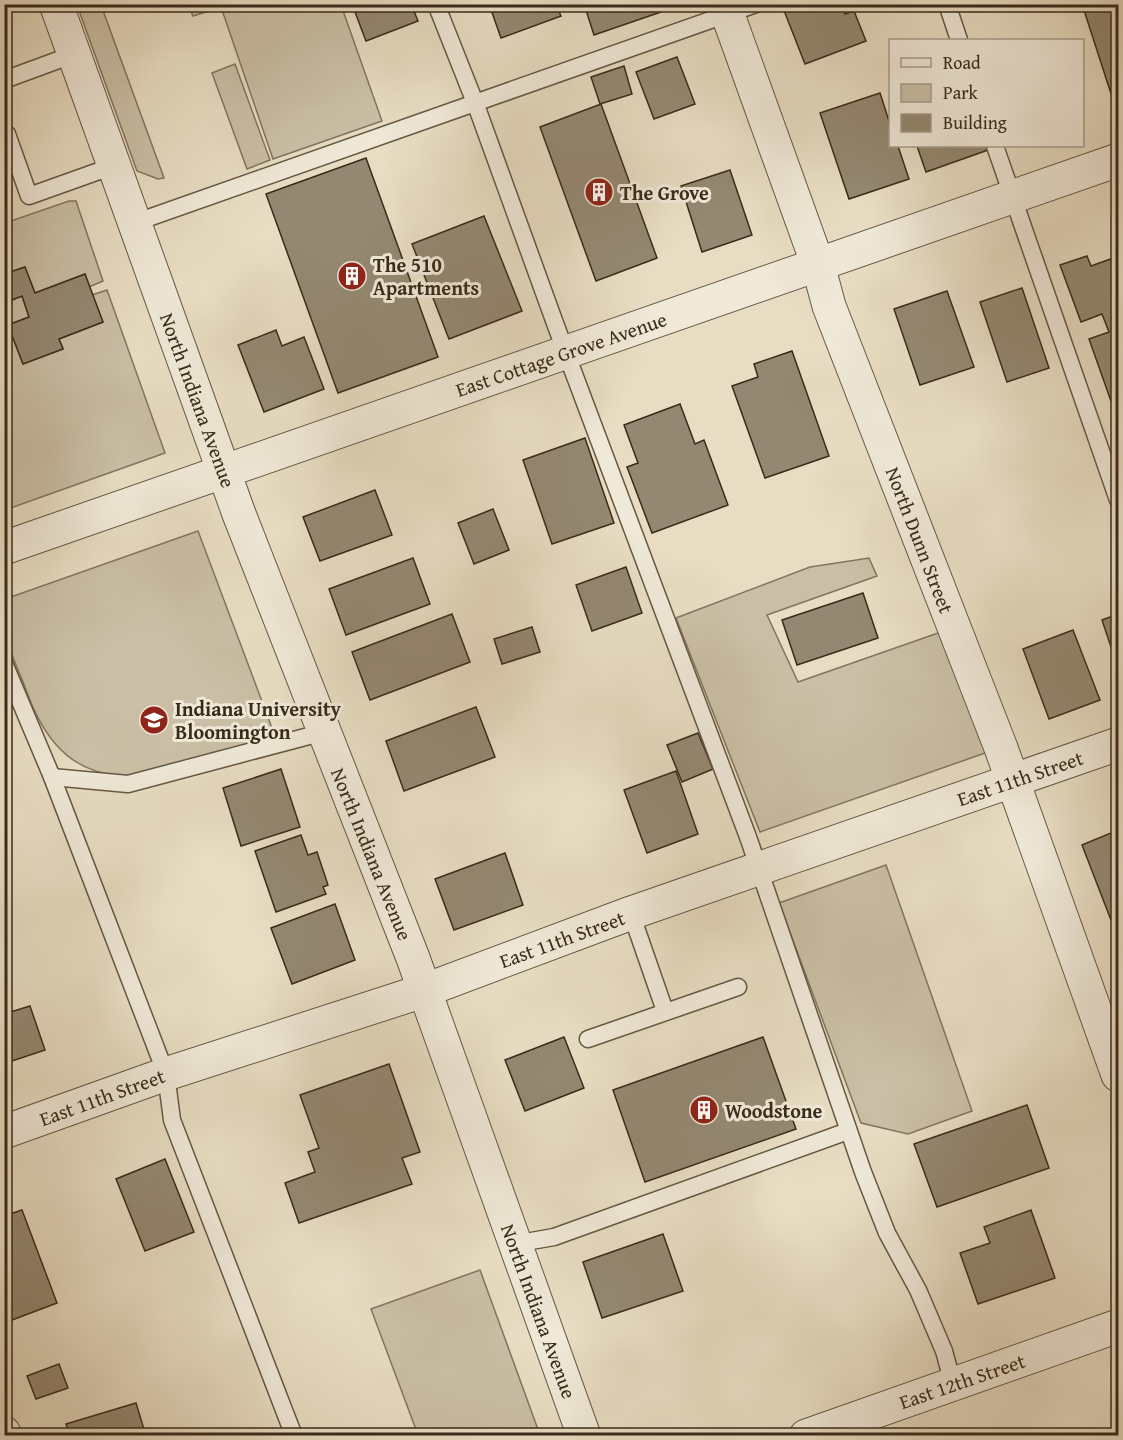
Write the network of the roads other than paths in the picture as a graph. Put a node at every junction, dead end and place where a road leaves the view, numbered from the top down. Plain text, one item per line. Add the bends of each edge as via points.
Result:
1 (56, 4) edge
2 (436, 4) edge
3 (946, 4) edge
4 (736, 8) edge
5 (959, 39) edge
6 (72, 55) junction
7 (4, 80) edge
8 (476, 105) junction
9 (5, 132) edge
10 (995, 147) edge
11 (1119, 160) edge
12 (114, 166) junction
13 (1013, 196) junction
14 (134, 224) junction
15 (818, 265) junction
16 (566, 352) junction
17 (1111, 459) edge
18 (224, 472) junction
19 (1119, 500) edge
20 (4, 548) edge
21 (4, 663) edge
22 (324, 732) junction
23 (1119, 744) edge
24 (52, 777) junction
25 (1012, 781) junction
26 (759, 869) junction
27 (631, 913) junction
28 (738, 987) dead end
29 (423, 991) junction
30 (665, 1011) junction
31 (588, 1039) dead end
32 (166, 1074) junction
33 (1119, 1075) edge
34 (848, 1131) junction
35 (4, 1132) edge
36 (514, 1244) junction
37 (1119, 1326) edge
38 (953, 1384) junction
39 (294, 1436) edge
40 (584, 1436) edge
41 (806, 1436) edge

1 - 6 street, North Indiana Avenue
2 - 8 lane
3 - 5 lane
4 - 8 lane
4 - 15 street, North Dunn Street
6 - 7 lane
6 - 12 street, North Indiana Avenue
8 - 14 lane
8 - 16 lane
9 - 12 lane via 30,196
10 - 13 lane
11 - 13 street, East Cottage Grove Avenue
12 - 14 street, North Indiana Avenue
13 - 15 street, East Cottage Grove Avenue
13 - 17 lane
14 - 18 street, North Indiana Avenue
15 - 16 street, East Cottage Grove Avenue
15 - 25 street, North Dunn Street via 829,306
16 - 18 street, East Cottage Grove Avenue
16 - 26 lane
17 - 19 lane
18 - 20 street, East Cottage Grove Avenue
18 - 22 street, North Indiana Avenue
21 - 24 lane
22 - 24 lane via 129,784
22 - 29 street, North Indiana Avenue
23 - 25 street, East 11th Street
24 - 32 lane
25 - 26 street, East 11th Street
25 - 33 street, North Dunn Street
26 - 27 street, East 11th Street
26 - 34 lane
27 - 29 street, East 11th Street
27 - 30 lane
28 - 30 lane
29 - 32 street, East 11th Street
29 - 36 street, North Indiana Avenue
30 - 31 lane
32 - 35 street, East 11th Street
32 - 39 lane via 171,1120
34 - 36 lane via 554,1237
34 - 38 lane via 888,1233 944,1351
36 - 40 street, North Indiana Avenue
37 - 38 street, East 12th Street
38 - 41 street, East 12th Street

